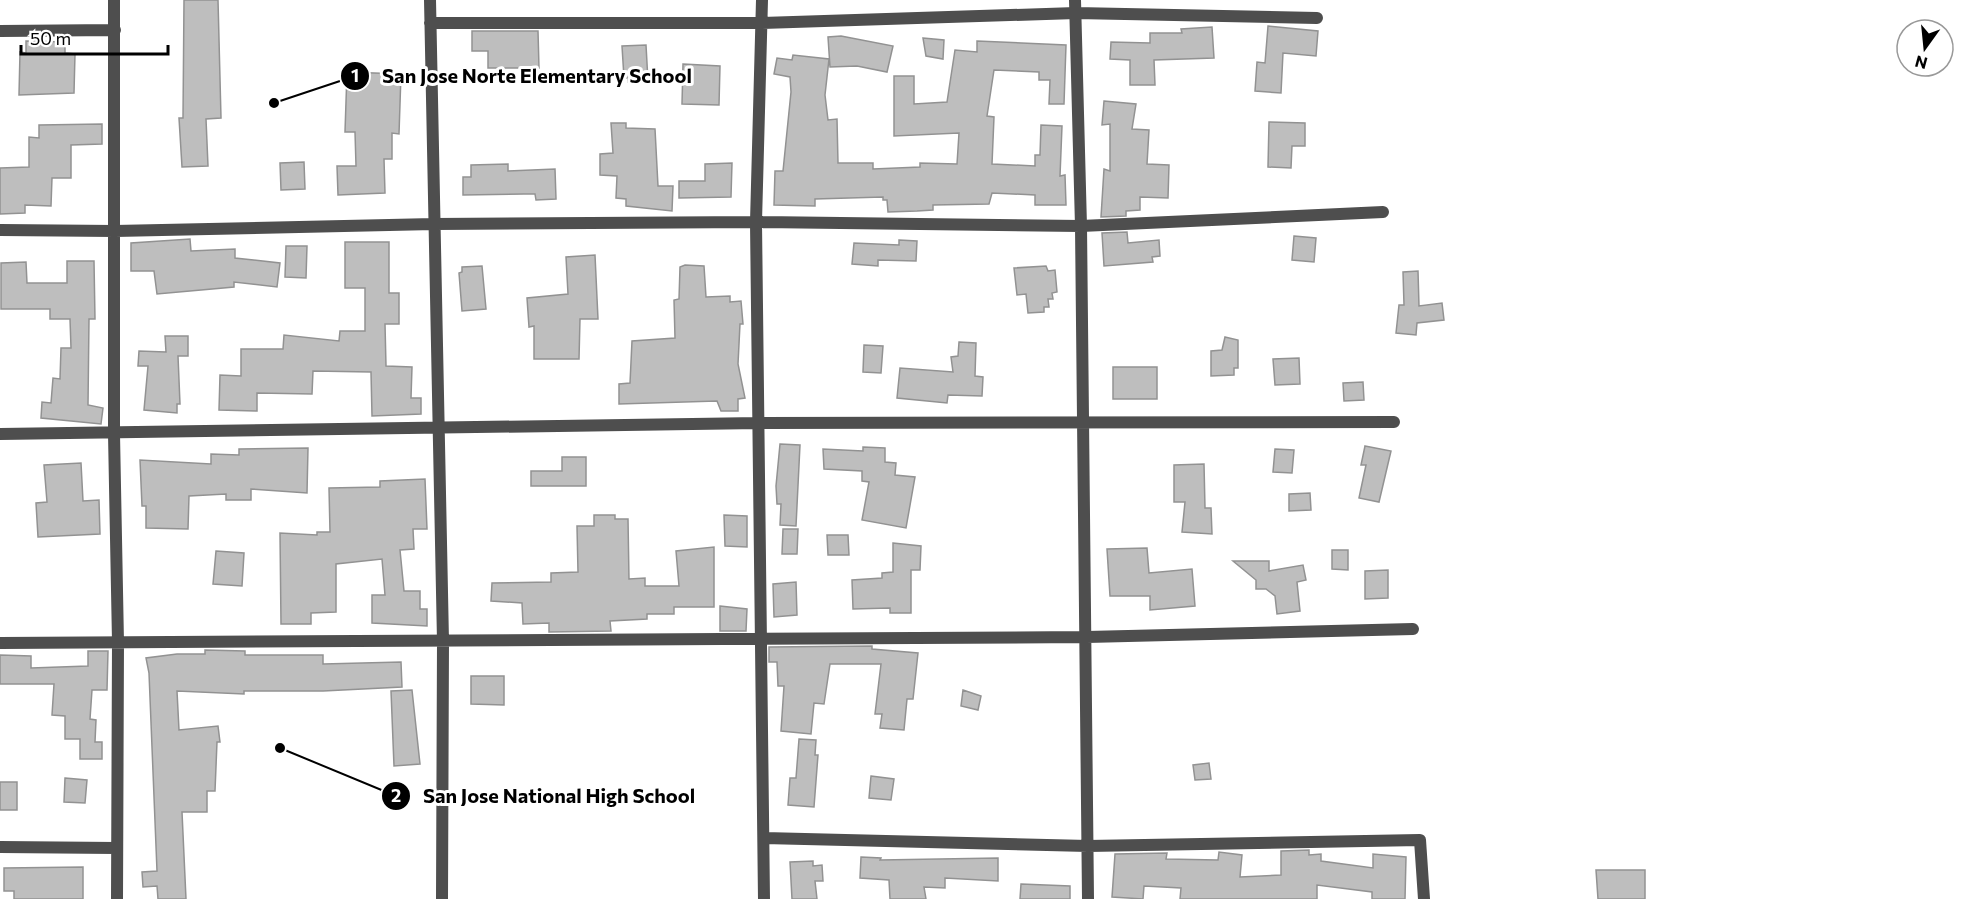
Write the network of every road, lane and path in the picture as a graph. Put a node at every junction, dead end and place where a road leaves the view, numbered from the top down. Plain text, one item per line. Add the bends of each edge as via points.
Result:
1 (114, 0) edge
2 (430, 0) edge
3 (762, 0) edge
4 (1075, 0) edge
5 (1076, 13) junction
6 (1317, 18) dead end
7 (430, 23) junction
8 (762, 23) junction
9 (115, 30) junction
10 (0, 31) edge
11 (1383, 212) dead end
12 (756, 222) junction
13 (434, 224) junction
14 (1081, 226) junction
15 (0, 230) edge
16 (115, 231) junction
17 (759, 423) junction
18 (1394, 423) dead end
19 (1081, 424) junction
20 (437, 428) junction
21 (0, 434) edge
22 (114, 434) junction
23 (1413, 629) dead end
24 (1086, 637) junction
25 (763, 638) junction
26 (443, 641) junction
27 (118, 642) junction
28 (0, 643) edge
29 (764, 838) junction
30 (1088, 846) junction
31 (0, 847) edge
32 (116, 848) junction
33 (117, 899) edge
34 (442, 899) edge
35 (764, 899) edge
36 (1088, 899) edge
37 (1424, 899) edge

1 - 9 street
2 - 7 street
3 - 8 street
4 - 5 street
5 - 6 street
5 - 8 street
5 - 14 street
7 - 8 street
7 - 13 street
8 - 12 street
9 - 10 street
9 - 16 street
11 - 14 street
12 - 13 street
12 - 14 street
12 - 17 street
13 - 16 street
13 - 20 street
14 - 19 street
15 - 16 street
16 - 22 street
17 - 19 street
17 - 20 street
17 - 25 street
18 - 19 street
19 - 24 street
20 - 22 street
20 - 26 street
21 - 22 street
22 - 27 street
23 - 24 street
24 - 25 street
24 - 30 street
25 - 26 street
25 - 29 street
26 - 27 street
26 - 34 street
27 - 28 street
27 - 32 street
29 - 30 street
29 - 35 street
30 - 36 street
30 - 37 street via 1420,840
31 - 32 street
32 - 33 street

